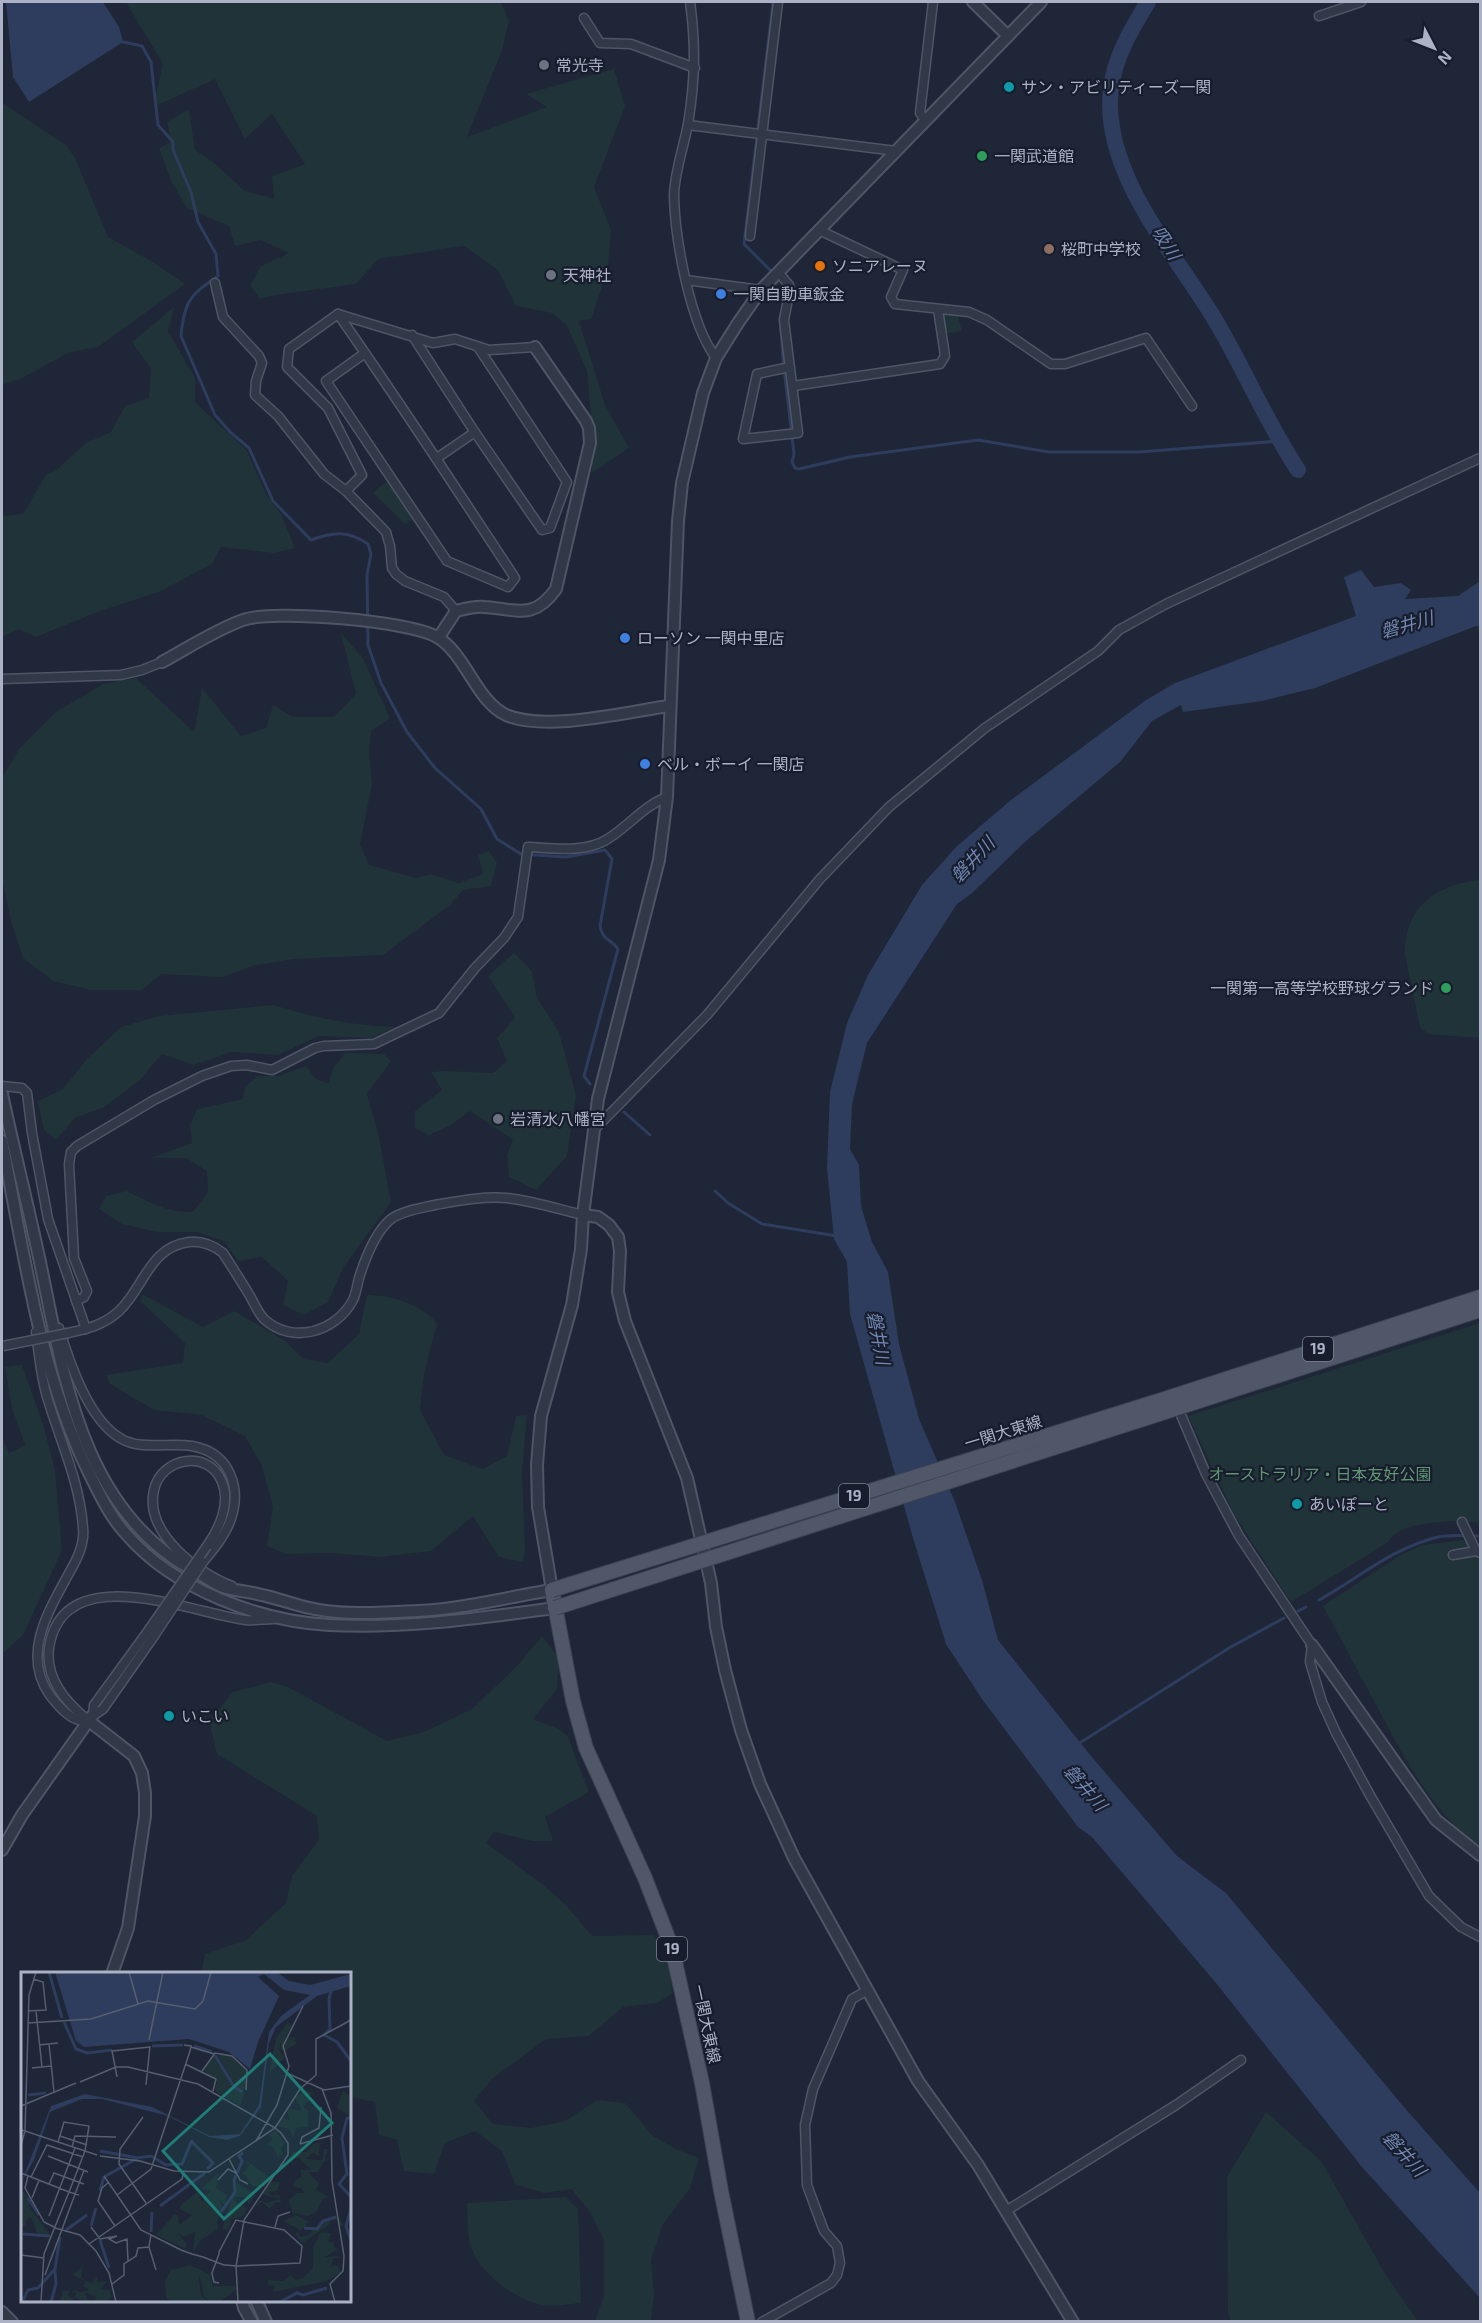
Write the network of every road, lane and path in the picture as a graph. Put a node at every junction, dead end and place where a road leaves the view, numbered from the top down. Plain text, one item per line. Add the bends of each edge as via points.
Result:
1 (690, 2) edge
2 (778, 2) edge
3 (933, 2) edge
4 (973, 2) edge
5 (1041, 2) edge
6 (1361, 2) edge
7 (1320, 16) dead end
8 (584, 18) dead end
9 (1008, 36) junction
10 (695, 68) junction
11 (926, 121) junction
12 (687, 124) junction
13 (762, 134) junction
14 (896, 151) junction
15 (819, 230) junction
16 (750, 236) dead end
17 (778, 272) junction
18 (686, 280) junction
19 (214, 283) dead end
20 (761, 290) junction
21 (938, 309) junction
22 (339, 314) junction
23 (412, 335) junction
24 (477, 346) junction
25 (535, 347) joint
26 (365, 353) junction
27 (716, 358) junction
28 (790, 367) junction
29 (793, 386) junction
30 (1192, 406) dead end
31 (475, 432) junction
32 (437, 458) junction
33 (1480, 458) edge
34 (346, 491) junction
35 (456, 610) junction
36 (438, 637) junction
37 (162, 662) joint
38 (2, 679) edge
39 (669, 706) junction
40 (666, 797) junction
41 (2, 1086) edge
42 (2, 1094) edge
43 (593, 1131) junction
44 (2, 1141) edge
45 (583, 1215) junction
46 (25, 1259) junction
47 (40, 1264) junction
48 (1480, 1297) edge
49 (76, 1300) junction
50 (1480, 1311) edge
51 (86, 1329) junction
52 (2, 1346) edge
53 (1157, 1408) junction
54 (1178, 1408) junction
55 (1462, 1522) dead end
56 (1478, 1552) edge
57 (1453, 1555) dead end
58 (552, 1590) junction
59 (257, 1593) junction
60 (555, 1608) junction
61 (285, 1618) junction
62 (151, 1633) junction
63 (1312, 1645) junction
64 (91, 1719) junction
65 (2, 1850) edge
66 (1480, 1855) edge
67 (1480, 1936) edge
68 (113, 1972) edge
69 (866, 1991) junction
70 (1241, 2060) dead end
71 (1006, 2211) junction
72 (242, 2302) edge
73 (256, 2302) edge
74 (2, 2312) edge
75 (12, 2322) edge
76 (252, 2322) edge
77 (266, 2322) edge
78 (748, 2322) edge
79 (762, 2322) edge
80 (1073, 2322) edge

1 - 10 street
2 - 13 street
3 - 11 street via 920,113
4 - 9 street
5 - 9 street
6 - 7 street
8 - 10 street via 600,43 631,44
9 - 11 street
10 - 12 street
11 - 14 street
12 - 13 street
12 - 18 street via 674,194
13 - 14 street
13 - 16 street
14 - 15 street
15 - 17 street
15 - 21 street via 903,270 891,297 895,304
17 - 20 street
17 - 28 street via 790,289 784,320
18 - 20 street
18 - 27 street via 707,346
19 - 34 street via 223,317 262,363 255,395 278,416 324,474
20 - 27 street
21 - 29 street via 945,356 940,364
21 - 30 street via 969,312 987,320 1051,364 1065,364 1146,338
22 - 23 street
22 - 26 street
22 - 34 street via 291,347 286,363 328,408 362,475
23 - 24 street via 433,343 455,339
23 - 31 street
24 - 25 street via 489,350
24 - 31 street via 567,482 550,528 542,530
25 - 35 street via 586,422 590,435 556,589 544,603 529,610
26 - 32 street
26 - 32 street via 326,381 447,561 508,586 515,578
27 - 39 street via 696,418 682,483
28 - 29 street
28 - 29 street via 757,374 743,439 798,433
31 - 32 street
33 - 43 street via 1148,614 1119,630 1098,651 985,728 882,815 820,879 707,1015
34 - 35 street via 386,532 396,574 444,597
35 - 36 street
36 - 37 street via 413,628 298,615 262,615 243,620
36 - 39 street via 504,714 577,720
37 - 38 street via 122,675
39 - 40 street
40 - 43 street via 659,860
40 - 49 street via 606,840 590,846 528,847 518,917 439,1013 374,1044 324,1046 272,1070 231,1066 202,1076 77,1146 71,1152 69,1164 72,1236 74,1258 87,1291
41 - 49 street via 22,1088 27,1094 48,1218
42 - 47 street
43 - 45 street
44 - 46 street
45 - 51 street via 506,1198 468,1199 418,1208 392,1218 370,1250 347,1310 323,1329 300,1334 273,1326 262,1317 223,1253 214,1246 199,1242 178,1244 162,1252 151,1264 121,1309 108,1320
45 - 58 street via 572,1305 541,1416 538,1507
45 - 69 street via 598,1218 618,1237 618,1292 623,1312 687,1478 711,1583 725,1670 753,1766 794,1858
46 - 61 street via 51,1376 76,1448 104,1505 127,1535 172,1574 215,1599
46 - 64 street via 47,1399 77,1487 84,1532 73,1566 42,1625 38,1671 53,1699 76,1719
47 - 59 street via 51,1327 76,1416 114,1497 126,1515 183,1566 225,1588
47 - 62 street, bridge via 71,1369 104,1425 122,1440 209,1450 229,1470 234,1486 233,1512 224,1535
48 - 53 main road, 一関大東線 / 19
49 - 51 street
50 - 54 main road, 一関大東線 / 19
51 - 52 street, bridge
53 - 54 main road, 一関大東線 / 19
53 - 58 main road, 一関大東線 / 19, bridge
53 - 60 main road, 一関大東線 / 19, bridge
54 - 63 street via 1206,1474 1239,1536
55 - 56 street
56 - 57 street
58 - 59 street via 459,1607 378,1612 306,1608
58 - 60 main road, 一関大東線 / 19
59 - 62 street, bridge via 215,1577 186,1559 168,1542 157,1519 153,1491 174,1465 195,1460 208,1464 223,1483 224,1508 217,1530 207,1546
60 - 61 street via 402,1626 327,1625
60 - 78 main road, 一関大東線 / 19 via 586,1748 672,1948
61 - 64 street via 247,1620 127,1597 105,1596 80,1604 60,1620 48,1654 50,1672 65,1700
62 - 64 street via 94,1705
63 - 66 street via 1436,1820
63 - 67 street via 1310,1662 1322,1702 1371,1797 1429,1896 1461,1928
64 - 65 street via 22,1815
64 - 68 street via 134,1756 145,1793 146,1816 128,1928
69 - 71 street via 918,2081
69 - 79 street via 852,1999 813,2089 805,2125 807,2185 824,2232 837,2246 837,2275 831,2283
70 - 71 street
71 - 80 street
72 - 76 street
73 - 77 street
74 - 75 street

